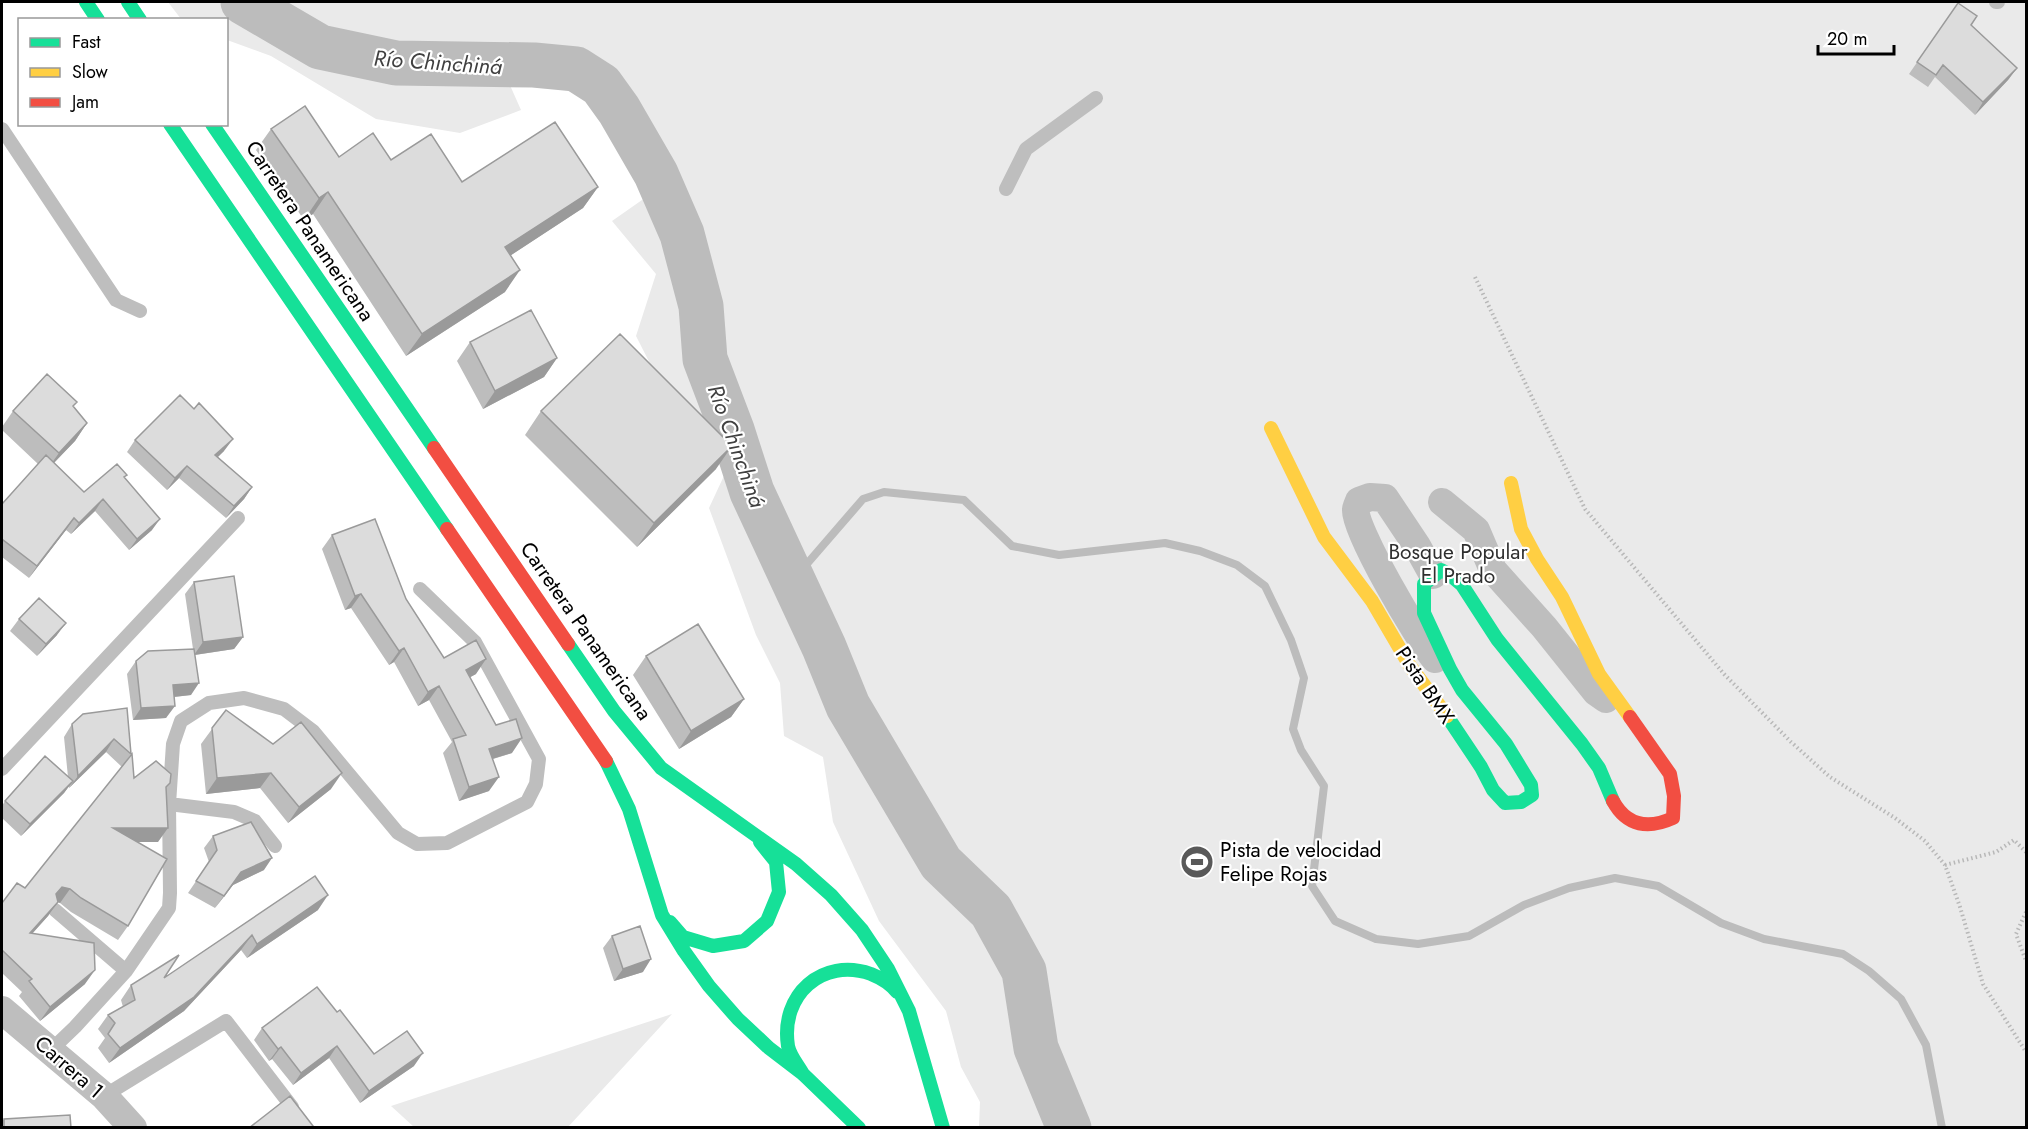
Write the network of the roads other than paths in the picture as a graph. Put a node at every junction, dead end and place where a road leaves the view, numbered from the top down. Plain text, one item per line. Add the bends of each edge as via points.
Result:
1 (86, 2) edge
2 (128, 2) edge
3 (97, 18) edge
4 (139, 18) edge
5 (1096, 98) dead end
6 (171, 126) edge
7 (213, 126) edge
8 (2, 129) edge
9 (1006, 189) dead end
10 (140, 311) dead end
11 (1271, 428) dead end
12 (1510, 483) dead end
13 (1442, 502) dead end
14 (238, 518) dead end
15 (1433, 575) junction
16 (420, 589) dead end
17 (1462, 690) junction
18 (1625, 712) junction
19 (2, 769) edge
20 (169, 804) junction
21 (757, 838) junction
22 (275, 846) dead end
23 (55, 910) edge
24 (662, 915) junction
25 (126, 971) junction
26 (2, 1010) edge
27 (909, 1011) junction
28 (51, 1050) junction
29 (803, 1074) junction
30 (104, 1096) junction
31 (292, 1107) edge
32 (133, 1128) edge
33 (859, 1128) edge
34 (943, 1128) edge

1 - 3 main road
2 - 4 main road
5 - 9 lane via 1026,149
6 - 24 main road via 605,760 629,809
7 - 21 main road, Carretera Panamericana via 614,711 661,768
8 - 10 lane via 116,300
11 - 17 main road, Pista BMX via 1324,537 1372,601 1410,666 1493,790 1505,803 1521,802 1532,795 1531,785 1506,744
12 - 18 main road via 1521,529 1562,597 1599,674
13 - 18 street via 1476,530 1493,570 1596,692
14 - 19 lane
15 - 17 main road, Pista BMX via 1424,584 1424,613
15 - 17 street, Pista BMX via 1385,498 1359,501 1355,511 1366,540 1412,626
15 - 18 main road via 1441,570 1452,574 1462,585 1499,644 1571,727 1627,819 1643,826 1661,824 1672,818 1676,805 1670,774
16 - 20 lane via 475,642 538,759 536,784 527,802 447,843 417,844 398,833 313,731 284,709 244,698 209,704 181,721 172,744
20 - 22 lane via 234,812 255,821
20 - 25 lane via 169,908
21 - 24 main road via 776,862 779,892 767,921 744,940 713,946 683,937
21 - 27 main road, Carretera Panamericana via 796,864 862,930
23 - 25 lane
24 - 29 main road via 709,986 738,1019
25 - 28 lane
26 - 28 street, Carrera 1
27 - 29 main road via 892,984 863,969 831,970 803,987 788,1014 788,1047
27 - 34 main road, Carretera Panamericana
28 - 30 street, Carrera 1
29 - 33 main road
30 - 31 lane via 226,1021
30 - 32 street, Carrera 1

